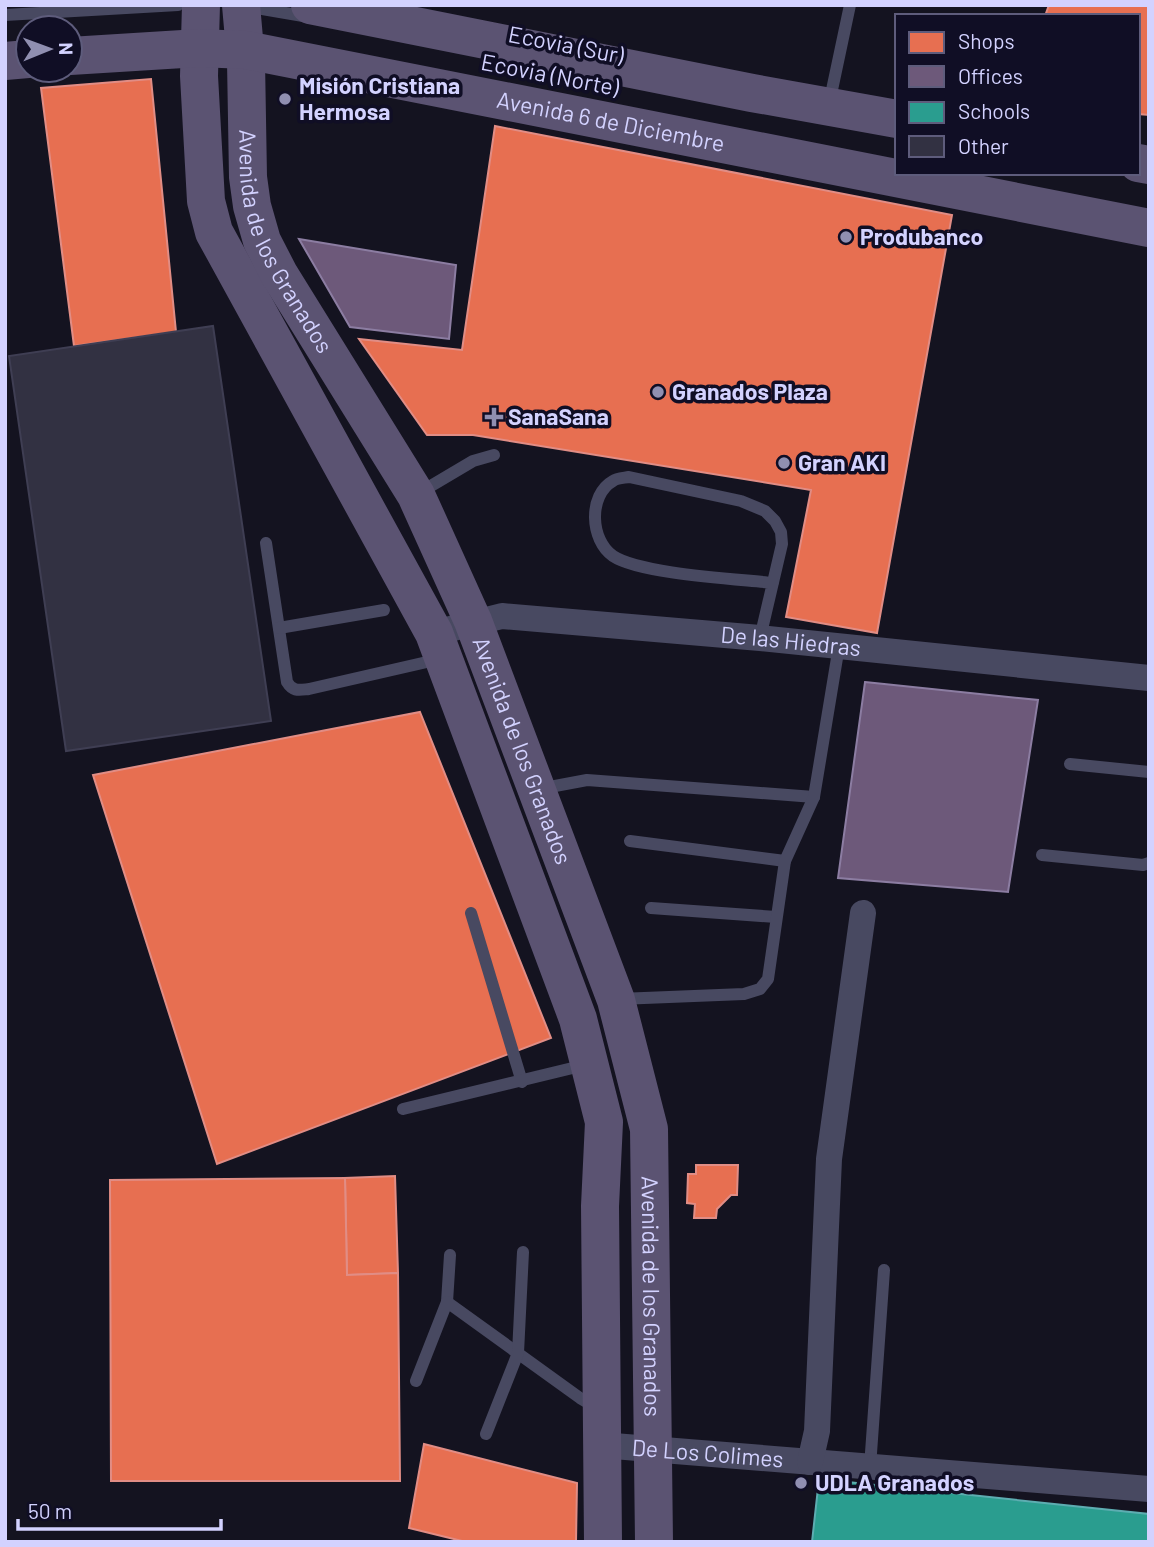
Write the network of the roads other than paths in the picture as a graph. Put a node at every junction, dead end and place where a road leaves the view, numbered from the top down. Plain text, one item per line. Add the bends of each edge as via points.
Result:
1 (310, 5) edge
2 (850, 5) edge
3 (5, 15) edge
4 (217, 24) edge
5 (84, 53) edge
6 (829, 107) junction
7 (610, 108) dead end
8 (895, 119) edge
9 (895, 130) edge
10 (895, 172) edge
11 (907, 175) edge
12 (1149, 228) edge
13 (494, 455) dead end
14 (416, 495) junction
15 (266, 542) dead end
16 (773, 583) junction
17 (384, 610) dead end
18 (473, 621) junction
19 (279, 628) junction
20 (760, 638) junction
21 (439, 646) junction
22 (839, 646) junction
23 (1149, 677) edge
24 (1070, 764) dead end
25 (1149, 772) edge
26 (538, 789) junction
27 (814, 797) junction
28 (630, 841) dead end
29 (1042, 855) dead end
30 (785, 861) junction
31 (1149, 863) edge
32 (651, 908) dead end
33 (471, 913) dead end
34 (863, 913) dead end
35 (776, 917) junction
36 (616, 1000) junction
37 (589, 1064) junction
38 (522, 1082) junction
39 (403, 1109) dead end
40 (523, 1252) dead end
41 (450, 1255) dead end
42 (884, 1270) dead end
43 (447, 1302) junction
44 (519, 1353) junction
45 (416, 1381) dead end
46 (601, 1427) junction
47 (486, 1433) dead end
48 (653, 1449) junction
49 (810, 1462) junction
50 (870, 1467) junction
51 (1149, 1489) edge
52 (603, 1542) edge
53 (654, 1542) edge

1 - 6 main road
2 - 6 lane
3 - 4 lane, Ecovia (Sur)
4 - 5 main road, Avenida 6 de Diciembre
4 - 7 lane, Ecovia (Norte) via 309,52
4 - 9 lane, Ecovia (Sur) via 273,10
4 - 10 main road, Avenida 6 de Diciembre
4 - 14 main road, Avenida de los Granados via 262,241
4 - 21 main road, Avenida de los Granados via 206,201 214,232
6 - 8 main road
11 - 12 main road, Avenida 6 de Diciembre
13 - 14 lane via 473,461
14 - 18 main road, Avenida de los Granados
15 - 19 lane
16 - 16 lane via 781,532 765,511 741,501 629,477 614,479 603,489 595,509 595,526 610,554 622,561
16 - 20 lane
17 - 19 lane
18 - 20 street, De las Hiedras via 502,616
18 - 21 street, De las Hiedras
18 - 26 main road, Avenida de los Granados
19 - 21 lane via 287,682 296,690
20 - 22 street, De las Hiedras
21 - 37 main road, Avenida de los Granados via 578,1019
22 - 23 street, De las Hiedras
22 - 27 lane
24 - 25 lane
26 - 27 lane via 587,780
26 - 36 main road, Avenida de los Granados
27 - 30 lane
28 - 30 lane
29 - 31 lane
30 - 35 lane
32 - 35 lane
33 - 38 lane
34 - 49 street via 829,1159 817,1431
35 - 36 lane via 768,979 760,989 744,994
36 - 48 main road, Avenida de los Granados via 649,1129
37 - 38 lane
37 - 46 main road, Avenida de los Granados via 604,1122
38 - 39 lane
40 - 44 lane
41 - 43 lane
42 - 50 lane
43 - 44 lane
43 - 45 lane
44 - 46 lane via 580,1398
44 - 47 lane
46 - 48 street, De Los Colimes
46 - 52 main road, Avenida de los Granados
48 - 49 street, De Los Colimes
48 - 53 main road, Avenida de los Granados
49 - 50 street, De Los Colimes
50 - 51 street, De Los Colimes

